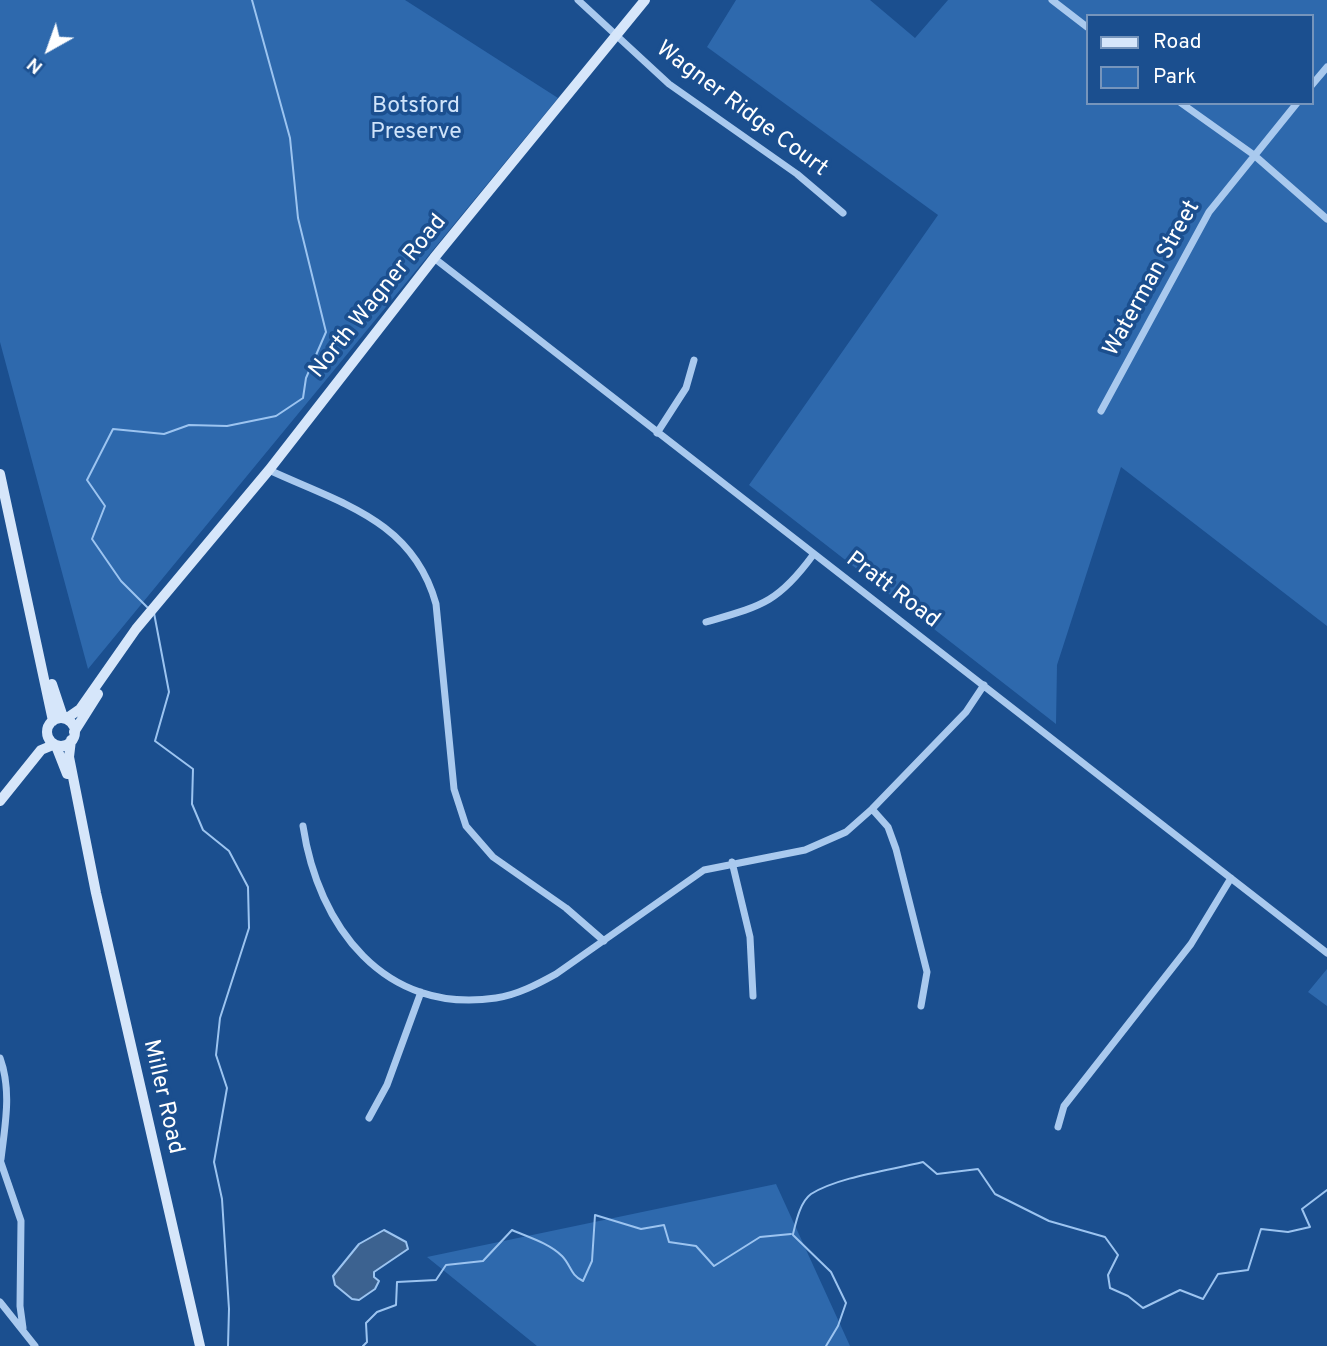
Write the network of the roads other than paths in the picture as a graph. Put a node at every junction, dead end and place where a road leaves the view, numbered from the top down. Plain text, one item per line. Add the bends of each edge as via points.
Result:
1 (578, 0) edge
2 (645, 0) edge
3 (1052, 0) edge
4 (1086, 26) edge
5 (615, 36) junction
6 (1327, 67) edge
7 (1313, 84) edge
8 (1184, 105) edge
9 (1295, 105) edge
10 (1254, 155) junction
11 (843, 213) dead end
12 (1327, 219) edge
13 (434, 258) junction
14 (694, 360) dead end
15 (1101, 411) dead end
16 (657, 433) junction
17 (269, 470) junction
18 (0, 474) edge
19 (813, 555) junction
20 (29, 599) junction
21 (151, 615) junction
22 (706, 622) dead end
23 (984, 685) junction
24 (65, 718) junction
25 (50, 725) junction
26 (72, 736) junction
27 (55, 745) junction
28 (27, 765) junction
29 (0, 801) edge
30 (872, 810) junction
31 (303, 826) dead end
32 (89, 856) junction
33 (732, 862) junction
34 (1231, 878) junction
35 (604, 941) junction
36 (1327, 954) edge
37 (421, 992) junction
38 (753, 996) dead end
39 (921, 1006) dead end
40 (0, 1058) edge
41 (369, 1118) dead end
42 (1058, 1127) dead end
43 (1, 1159) edge
44 (0, 1302) edge
45 (23, 1328) junction
46 (34, 1346) edge
47 (200, 1346) edge

1 - 5 street, Wagner Ridge Court
2 - 5 main road, North Wagner Road
3 - 4 street
5 - 11 street, Wagner Ridge Court via 669,84
5 - 13 main road, North Wagner Road
6 - 7 street
8 - 10 street
9 - 10 street, Waterman Street
10 - 12 street
10 - 15 street, Waterman Street via 1209,212
13 - 16 street, Pratt Road
13 - 17 main road, North Wagner Road
14 - 16 street via 686,388
16 - 19 street, Pratt Road
17 - 21 main road, North Wagner Road
17 - 35 street via 362,513 417,557 436,604 454,789 466,826 492,857 566,908
18 - 20 main road
19 - 22 street via 777,596
19 - 23 street, Pratt Road
20 - 24 main road
20 - 25 main road
21 - 24 main road, North Wagner Road via 80,709
21 - 26 main road, North Wagner Road
23 - 30 street via 966,712
23 - 34 street, Pratt Road
24 - 25 main road
24 - 26 main road
25 - 27 main road via 48,738
25 - 28 main road
26 - 27 main road via 62,747
26 - 32 main road, Miller Road via 69,757
27 - 28 main road via 41,750
27 - 32 main road, Miller Road
28 - 29 main road
30 - 33 street via 826,843
30 - 39 street via 888,827 900,862 927,972
31 - 37 street via 314,879 349,942 384,974
32 - 47 main road, Miller Road
33 - 35 street via 704,870 681,884
33 - 38 street via 750,937
34 - 36 street, Pratt Road
34 - 42 street via 1191,944 1064,1106
35 - 37 street via 530,988 498,998 468,1000
37 - 41 street via 387,1085
40 - 43 street via 8,1106
43 - 45 street via 22,1221
44 - 45 street
45 - 46 street

